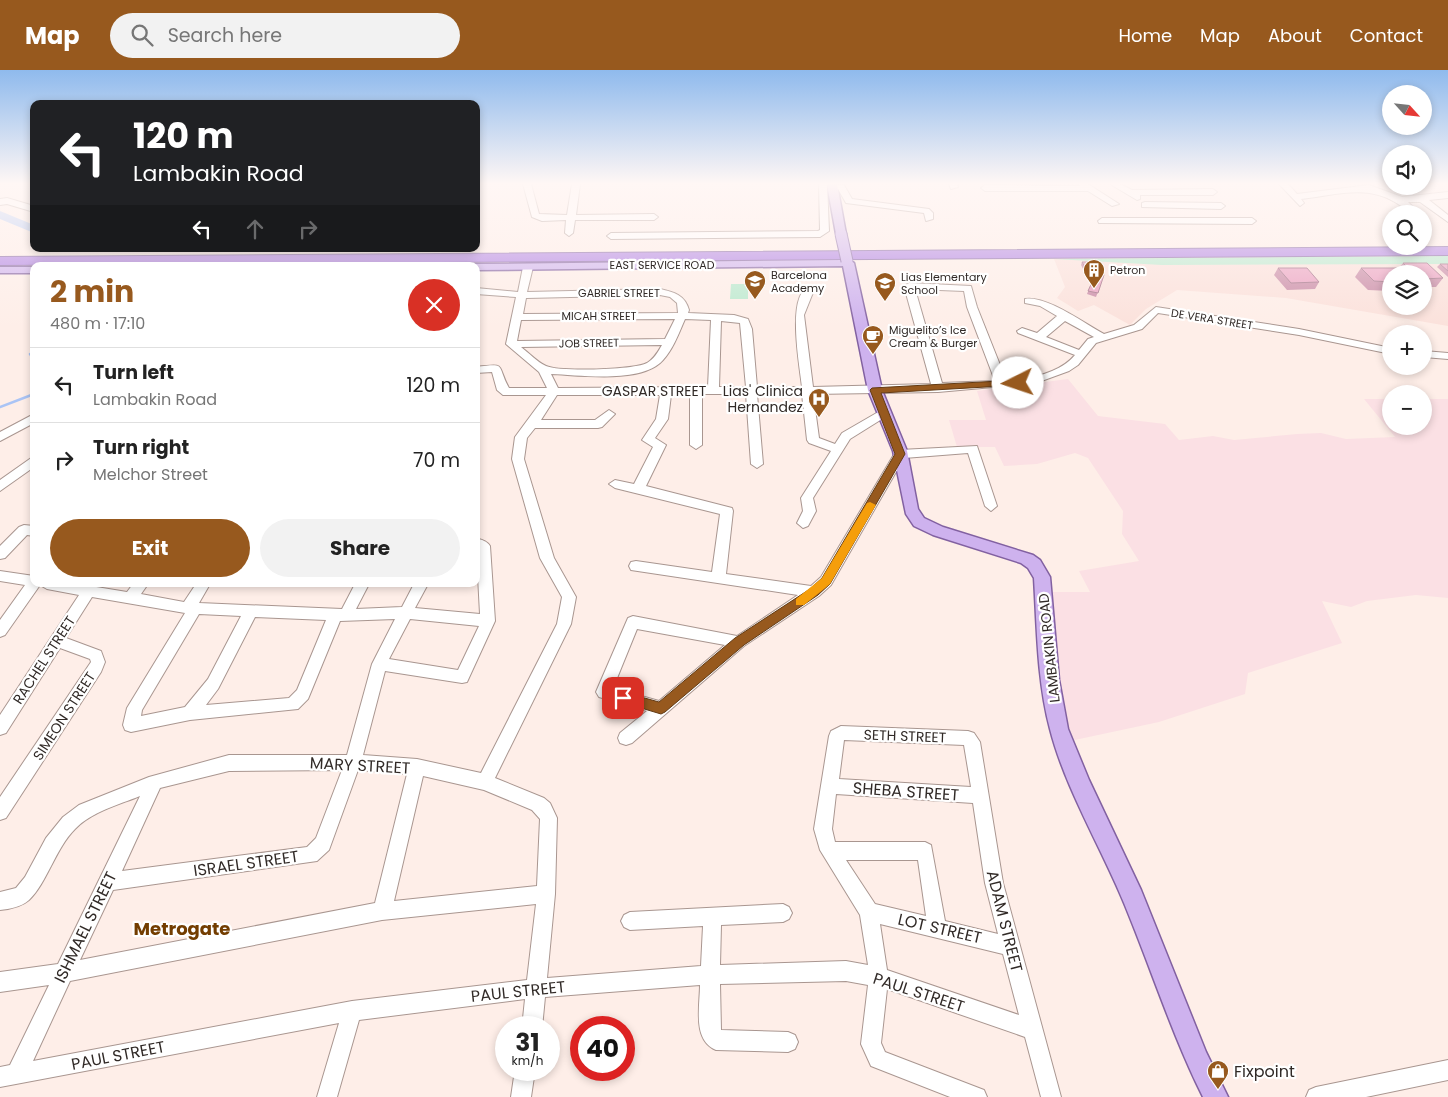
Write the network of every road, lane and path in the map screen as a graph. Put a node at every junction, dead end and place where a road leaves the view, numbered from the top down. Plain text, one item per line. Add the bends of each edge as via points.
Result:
1 (823, 232) edge
2 (840, 232) edge
3 (611, 236) dead end
4 (1382, 242) edge
5 (1432, 242) edge
6 (1448, 242) edge
7 (480, 248) edge
8 (0, 251) edge
9 (30, 251) edge
10 (1448, 251) edge
11 (964, 254) junction
12 (0, 260) edge
13 (848, 262) junction
14 (1072, 265) dead end
15 (528, 266) junction
16 (480, 267) edge
17 (0, 270) edge
18 (30, 270) edge
19 (810, 290) dead end
20 (480, 291) edge
21 (523, 295) junction
22 (1028, 302) dead end
23 (681, 316) junction
24 (1064, 316) junction
25 (517, 317) junction
26 (716, 317) junction
27 (1022, 331) dead end
28 (1038, 338) junction
29 (1103, 338) junction
30 (667, 342) junction
31 (510, 344) junction
32 (1382, 349) edge
33 (1081, 354) junction
34 (1432, 355) edge
35 (1448, 356) edge
36 (480, 370) edge
37 (544, 370) junction
38 (1002, 384) junction
39 (938, 388) junction
40 (875, 390) junction
41 (666, 391) junction
42 (696, 391) junction
43 (713, 391) junction
44 (808, 391) junction
45 (554, 392) junction
46 (752, 392) junction
47 (609, 414) dead end
48 (884, 414) junction
49 (30, 420) edge
50 (532, 424) junction
51 (0, 436) edge
52 (696, 445) dead end
53 (838, 449) junction
54 (900, 454) junction
55 (30, 463) edge
56 (757, 464) dead end
57 (615, 484) dead end
58 (0, 487) edge
59 (638, 489) junction
60 (991, 506) dead end
61 (803, 523) dead end
62 (29, 531) edge
63 (480, 545) edge
64 (0, 554) edge
65 (636, 566) dead end
66 (0, 576) edge
67 (718, 579) junction
68 (30, 581) edge
69 (31, 587) edge
70 (62, 587) edge
71 (139, 587) edge
72 (202, 587) edge
73 (360, 587) edge
74 (420, 587) edge
75 (88, 592) junction
76 (814, 592) junction
77 (129, 599) junction
78 (191, 609) junction
79 (251, 611) junction
80 (406, 613) junction
81 (341, 614) junction
82 (488, 621) junction
83 (0, 631) edge
84 (55, 640) junction
85 (739, 642) junction
86 (379, 664) junction
87 (661, 708) junction
88 (190, 713) junction
89 (0, 728) edge
90 (626, 738) dead end
91 (972, 742) joint
92 (353, 762) junction
93 (417, 767) junction
94 (155, 782) junction
95 (485, 782) junction
96 (830, 786) junction
97 (982, 796) junction
98 (0, 812) edge
99 (832, 851) junction
100 (108, 882) junction
101 (546, 894) junction
102 (0, 901) edge
103 (382, 911) junction
104 (868, 912) junction
105 (783, 913) dead end
106 (712, 917) junction
107 (630, 921) dead end
108 (937, 927) junction
109 (1011, 946) junction
110 (62, 974) junction
111 (711, 975) junction
112 (879, 977) junction
113 (0, 982) edge
114 (538, 988) junction
115 (352, 1011) junction
116 (534, 1016) edge
117 (1033, 1030) junction
118 (788, 1042) dead end
119 (1448, 1070) edge
120 (8, 1075) edge
121 (523, 1081) edge
122 (328, 1097) edge
123 (521, 1097) edge
124 (977, 1097) edge
125 (1051, 1097) edge
126 (1216, 1097) edge
127 (1316, 1097) edge

1 - 3 street
2 - 13 main road, LAMBAKIN ROAD, bridge
4 - 7 highway
5 - 6 highway
8 - 9 highway
10 - 11 highway
11 - 12 highway
11 - 14 highway via 983,259
13 - 15 main road, EAST SERVICE ROAD
13 - 40 main road, LAMBAKIN ROAD
15 - 16 main road, EAST SERVICE ROAD
15 - 21 street
17 - 18 main road
19 - 44 street via 799,315
20 - 21 street
21 - 23 street, GABRIEL STREET via 660,292 673,295 682,302 684,310
21 - 25 street
22 - 24 street via 1042,304
23 - 25 street, MICAH STREET
23 - 26 street
23 - 30 street
24 - 28 street
24 - 29 street
25 - 31 street
26 - 43 street
26 - 46 street via 744,321
27 - 28 street
28 - 33 street
29 - 32 street, DE VERA STREET via 1138,327 1156,310
29 - 33 street, DE VERA STREET via 1089,343
30 - 31 street, JOB STREET
30 - 37 street via 659,358 648,366 630,371
31 - 37 street
33 - 38 street, DE VERA STREET via 1074,364 1051,376
34 - 35 street
36 - 45 street via 496,368 503,390 507,392
37 - 45 street
38 - 39 street, DE VERA STREET
38 - 39 street via 972,307 968,288 909,286
39 - 40 street, DE VERA STREET
40 - 44 street, GASPAR STREET
40 - 48 main road, LAMBAKIN ROAD
41 - 42 street, GASPAR STREET
41 - 45 street, GASPAR STREET
41 - 59 street via 662,419 648,440 660,445
42 - 43 street, GASPAR STREET
42 - 52 street
43 - 46 street, GASPAR STREET
44 - 46 street, GASPAR STREET
44 - 53 street via 812,440
45 - 50 street
46 - 56 street
47 - 50 street via 598,424
48 - 53 street via 846,436
48 - 54 main road, LAMBAKIN ROAD
49 - 51 street
50 - 95 street via 521,437 518,459 546,558 569,597 564,624
53 - 61 street via 808,498 810,512
54 - 60 street via 973,450
54 - 76 street via 826,581
54 - 126 main road, LAMBAKIN ROAD via 911,510 919,522 1020,556 1034,564 1042,577 1050,680 1059,729 1133,898 1197,1060
55 - 58 street
57 - 59 street
59 - 67 street via 728,511
62 - 64 street
63 - 82 street
65 - 67 street
66 - 68 street
67 - 76 street
69 - 83 street
70 - 75 street
71 - 77 street
72 - 78 street
73 - 81 street
74 - 80 street, ISRAEL STREET
75 - 77 street
75 - 84 street, RACHEL STREET
76 - 85 street
77 - 78 street
78 - 79 street
78 - 88 street via 135,708 131,725
79 - 81 street
79 - 88 street via 218,676
80 - 81 street
80 - 82 street
80 - 86 street, ISRAEL STREET
81 - 88 street via 303,694 293,704
82 - 86 street via 462,677
84 - 89 street, RACHEL STREET
84 - 98 street, SIMEON STREET via 96,655 98,662
85 - 87 street
85 - 87 street via 633,622 604,692
86 - 92 street, ISRAEL STREET
87 - 90 street
91 - 96 street, SETH STREET via 968,738 841,733 837,736
91 - 97 street, ADAM STREET
92 - 93 street, MARY STREET
92 - 94 street, MARY STREET via 229,763
92 - 100 street, ISRAEL STREET via 323,844 311,855
93 - 95 street, MARY STREET
93 - 103 street
94 - 100 street, ISHMAEL STREET
94 - 102 street, MARY STREET via 85,811 69,823 52,844 22,894
95 - 101 street, MARY STREET via 544,809 549,818
96 - 97 street, SHEBA STREET
96 - 99 street via 822,829 826,844
97 - 109 street, ADAM STREET via 994,883
99 - 104 street
99 - 108 street via 925,851
100 - 110 street, ISHMAEL STREET
101 - 103 street
101 - 114 street, MARY STREET
103 - 110 street
104 - 108 street, LOT STREET
104 - 112 street
105 - 106 street
106 - 107 street
106 - 111 street
108 - 109 street, LOT STREET
109 - 117 street, ADAM STREET
110 - 113 street
110 - 120 street, ISHMAEL STREET
111 - 112 street, PAUL STREET via 846,971
111 - 114 street, PAUL STREET
111 - 118 street via 709,1025 716,1040
112 - 117 street, PAUL STREET
112 - 124 street via 871,1044 878,1059
114 - 115 street, PAUL STREET
114 - 116 street, MARY STREET
115 - 120 street, PAUL STREET
115 - 122 street
117 - 125 street, ADAM STREET
119 - 127 street
121 - 123 street

